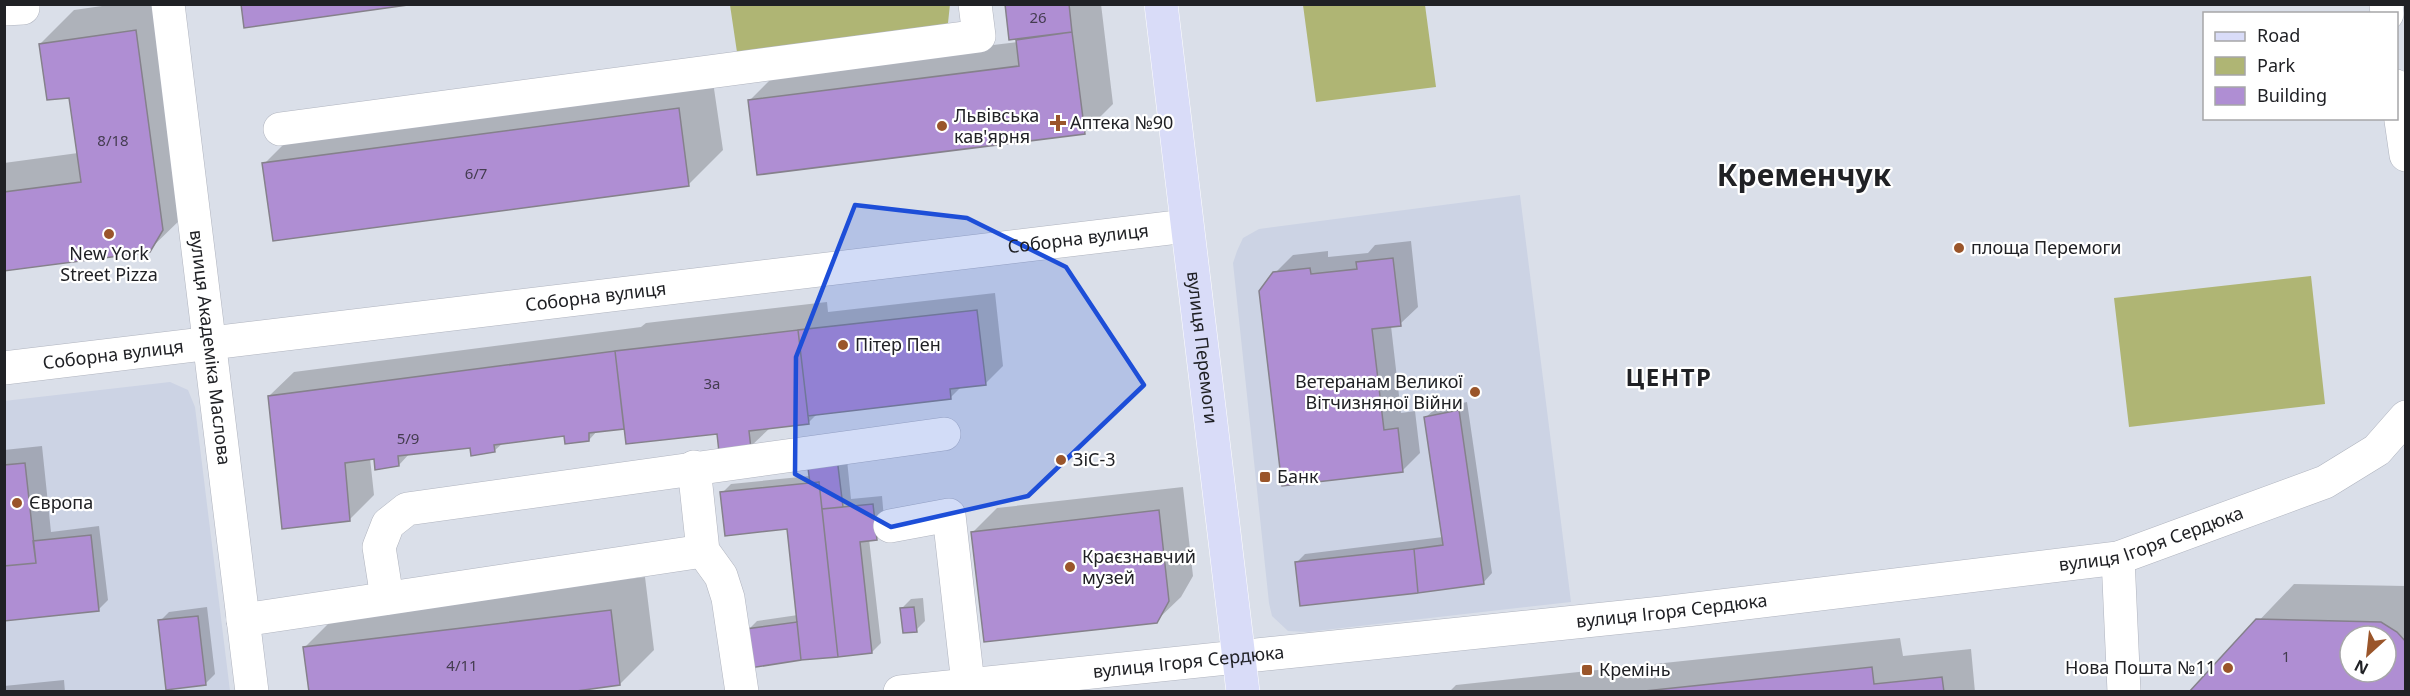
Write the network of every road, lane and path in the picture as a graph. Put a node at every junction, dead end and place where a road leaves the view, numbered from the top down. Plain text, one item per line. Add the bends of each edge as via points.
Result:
1 (22, 4) edge
2 (168, 4) edge
3 (975, 4) edge
4 (1161, 4) edge
5 (4, 9) edge
6 (2398, 94) edge
7 (280, 129) dead end
8 (2406, 155) edge
9 (1186, 226) junction
10 (208, 344) junction
11 (4, 368) edge
12 (2406, 417) edge
13 (944, 434) dead end
14 (694, 467) junction
15 (890, 525) dead end
16 (704, 550) junction
17 (2118, 558) junction
18 (387, 598) junction
19 (243, 620) junction
20 (1238, 655) junction
21 (968, 684) junction
22 (252, 692) edge
23 (742, 692) edge
24 (900, 692) edge
25 (1243, 692) edge
26 (2124, 692) edge

1 - 5 street via 23,8
2 - 10 street, вулиця Академіка Маслова
3 - 7 street via 979,36
4 - 9 main road, вулиця Перемоги
6 - 8 street
9 - 10 street, Соборна вулиця
9 - 20 main road, вулиця Перемоги
10 - 11 street, Соборна вулиця
10 - 19 street, вулиця Академіка Маслова
12 - 17 street, вулиця Ігоря Сердюка via 2377,450 2325,482
13 - 14 street
14 - 16 street
14 - 18 street via 407,509 388,524 379,547
15 - 21 street via 949,515
16 - 18 street
16 - 23 street via 721,576 728,597
17 - 20 street, вулиця Ігоря Сердюка via 1662,613
17 - 26 street
18 - 19 street
19 - 22 street, вулиця Академіка Маслова
20 - 21 street, вулиця Ігоря Сердюка
20 - 25 main road, вулиця Перемоги
21 - 24 street, вулиця Ігоря Сердюка

